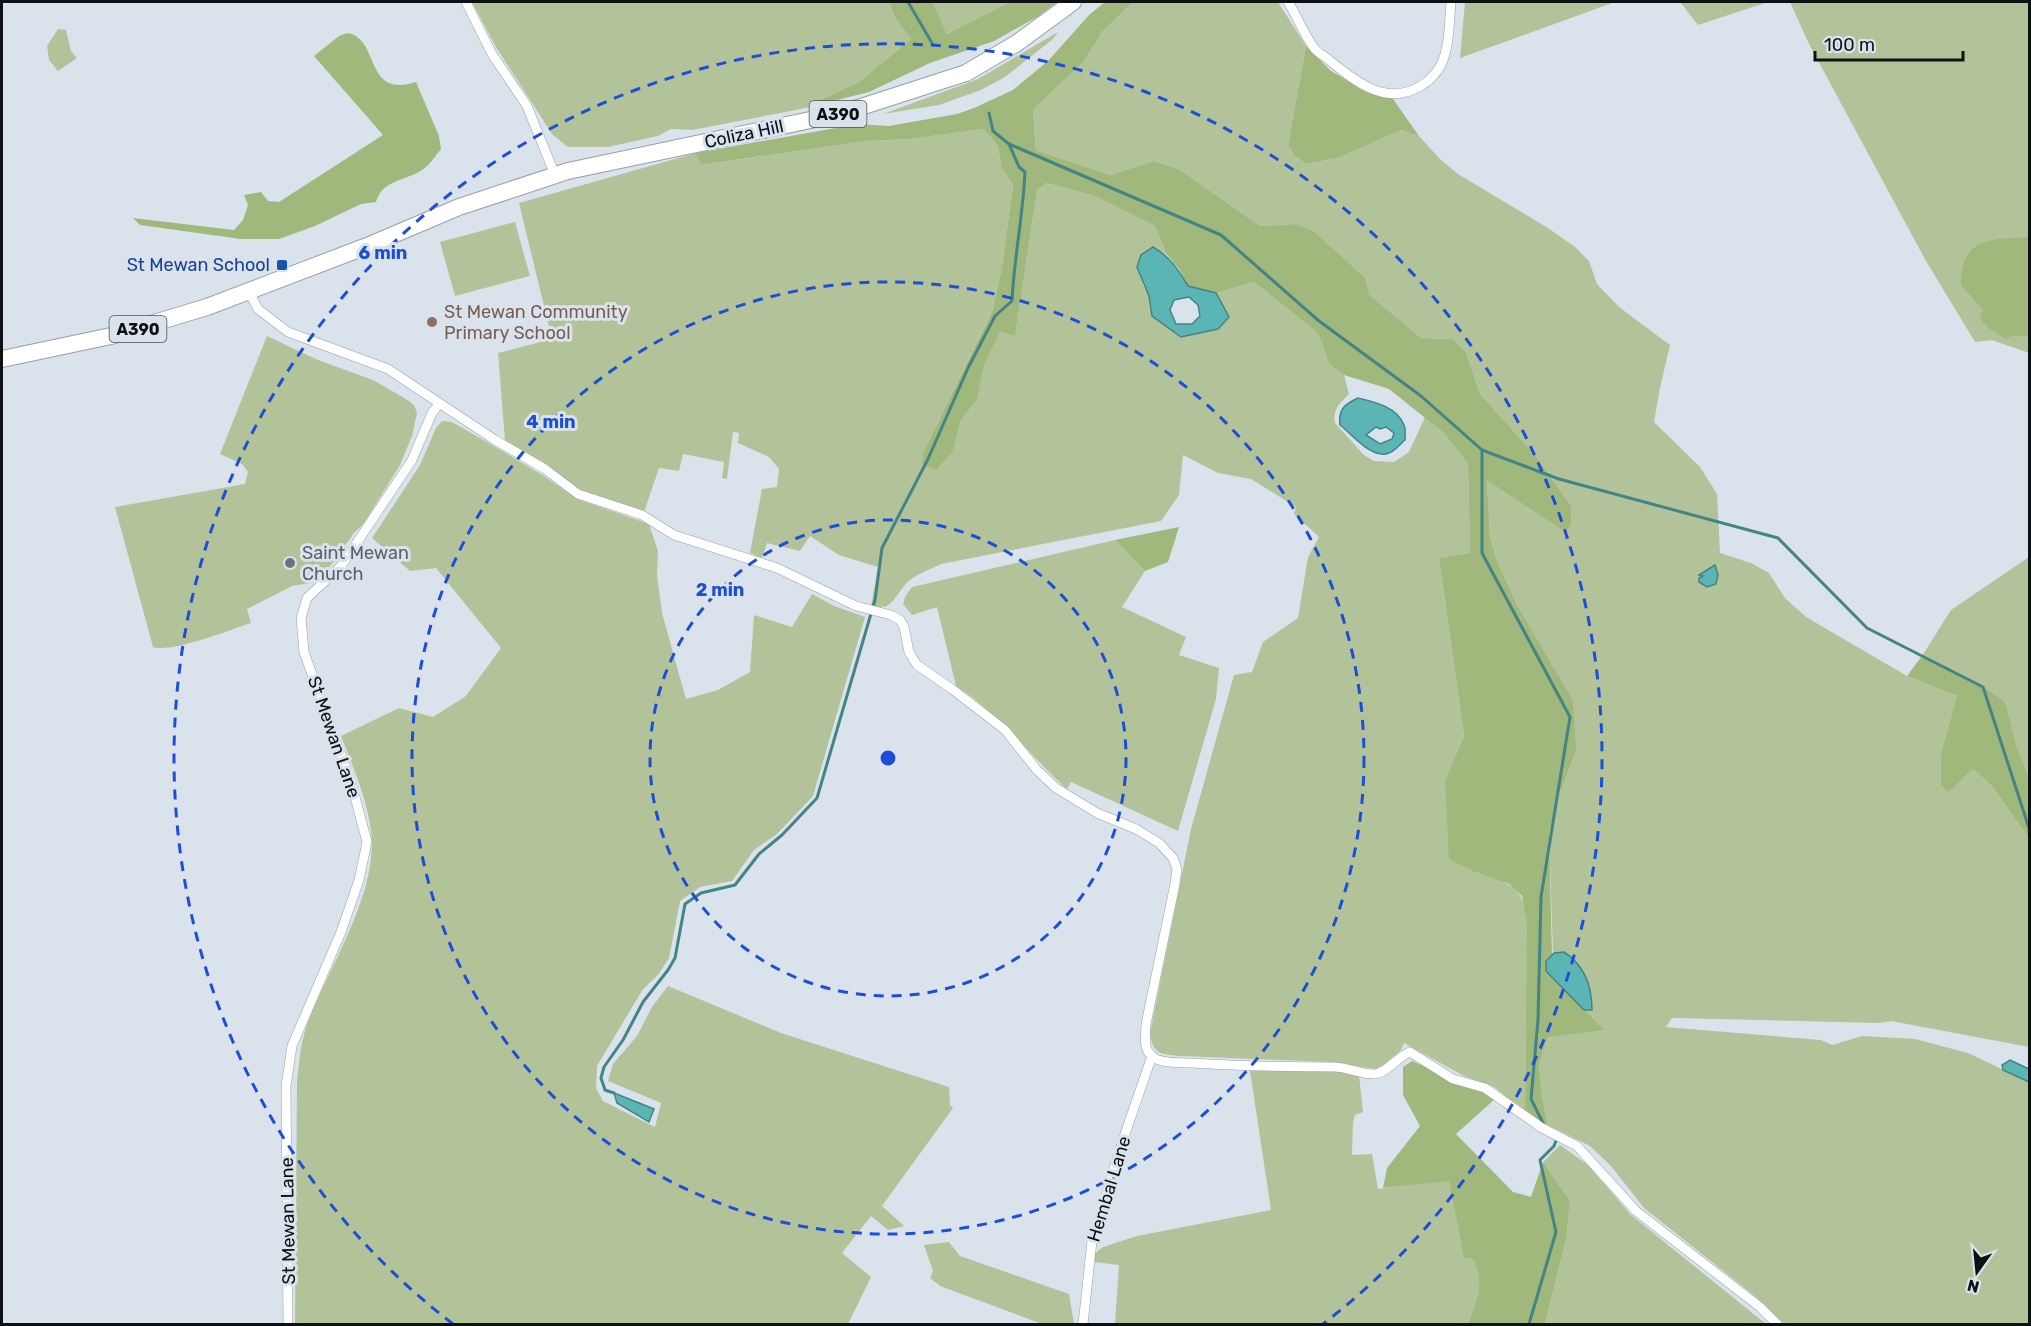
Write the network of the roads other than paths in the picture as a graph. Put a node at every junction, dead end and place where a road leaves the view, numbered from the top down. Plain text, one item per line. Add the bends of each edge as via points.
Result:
1 (466, 2) edge
2 (1073, 2) edge
3 (1288, 2) edge
4 (1451, 2) edge
5 (555, 176) junction
6 (249, 292) junction
7 (2, 359) edge
8 (439, 404) junction
9 (1152, 1056) junction
10 (288, 1324) edge
11 (1083, 1324) edge
12 (1777, 1324) edge

1 - 5 street via 492,54 527,106
2 - 5 highway, Coliza Hill / A390 via 1017,43 966,73 839,114
3 - 4 street via 1318,52 1367,88 1395,95 1418,87 1440,66 1447,46
5 - 6 highway, A390 via 459,207
6 - 7 highway, A390 via 111,336
6 - 8 street via 258,309 288,332 388,369
8 - 9 street via 545,469 578,494 642,515 674,535 777,568 865,609 900,620 917,665 1005,730 1056,788 1159,843 1177,869 1146,1024 1146,1047
8 - 10 street, St Mewan Lane via 412,460 342,565 307,598 301,618 304,652 351,782 367,842 341,932 292,1046 286,1086
9 - 11 street, Hembal Lane via 1112,1173 1098,1233 1092,1241
9 - 12 street via 1163,1061 1213,1064 1343,1066 1377,1074 1410,1052 1453,1079 1485,1088 1552,1134 1577,1146 1636,1211

